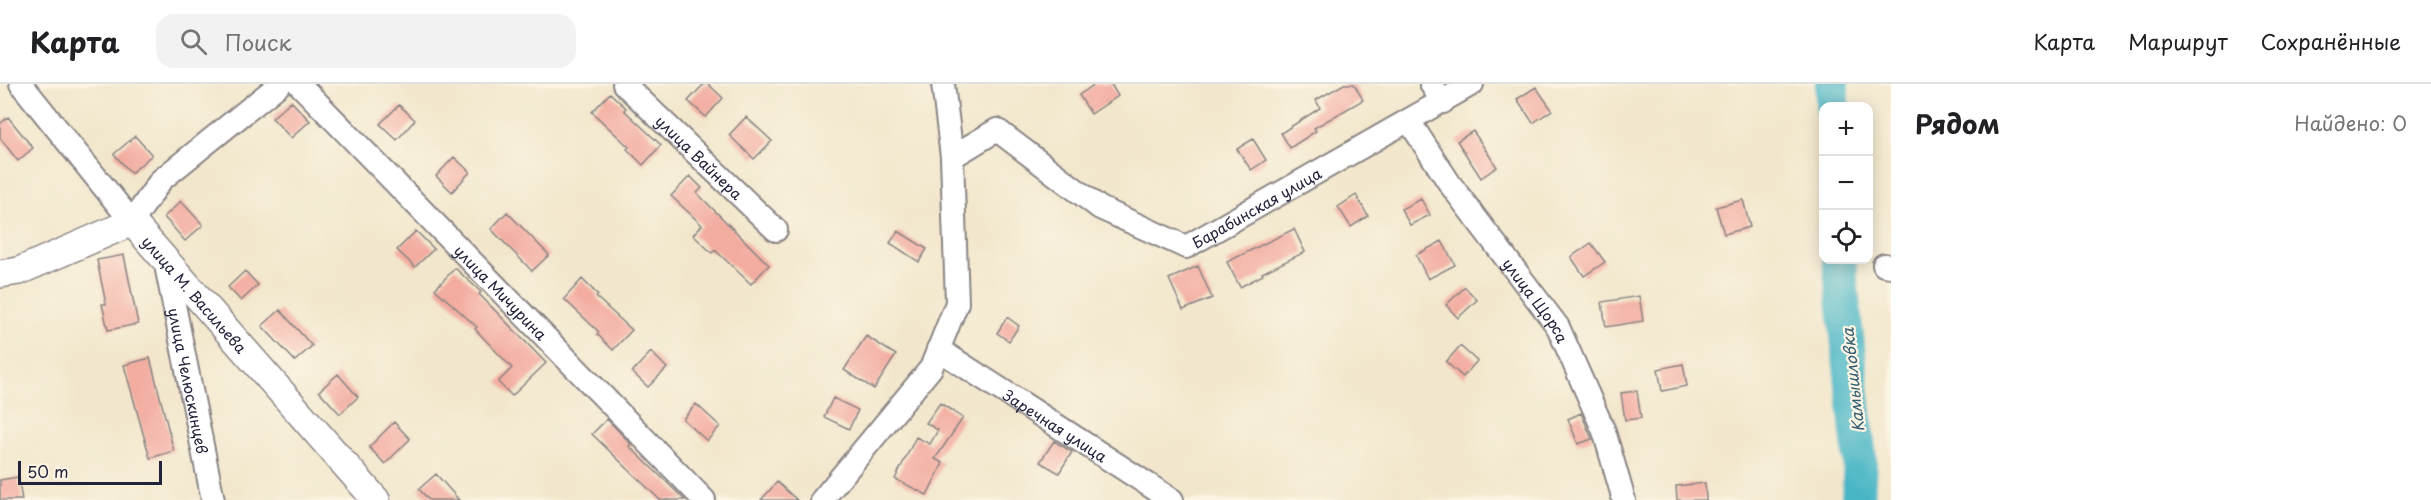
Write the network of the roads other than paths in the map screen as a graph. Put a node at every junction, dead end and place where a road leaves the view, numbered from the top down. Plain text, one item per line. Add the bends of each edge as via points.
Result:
1 (21, 84) edge
2 (280, 84) edge
3 (299, 84) edge
4 (624, 84) edge
5 (943, 84) edge
6 (1472, 84) edge
7 (1437, 93) edge
8 (1409, 121) junction
9 (952, 157) junction
10 (132, 222) junction
11 (776, 230) dead end
12 (165, 260) junction
13 (0, 274) edge
14 (938, 349) junction
15 (213, 500) edge
16 (376, 500) edge
17 (704, 500) edge
18 (822, 500) edge
19 (1172, 500) edge
20 (1624, 500) edge

1 - 10 street, улица М. Васильева
2 - 10 street via 160,180
3 - 17 street, улица Мичурина
4 - 11 street, улица Вайнера
5 - 9 street
6 - 7 street, Барабинская улица
7 - 8 street, Барабинская улица
8 - 9 street, Барабинская улица via 1186,247 1100,208 998,130
8 - 20 street, улица Щорса via 1450,184 1558,327 1604,431
9 - 14 street via 957,303
10 - 12 street, улица М. Васильева
10 - 13 street via 19,271
12 - 15 street, улица Челюскинцев
12 - 16 street, улица М. Васильева
14 - 18 street via 931,368
14 - 19 street, Заречная улица

